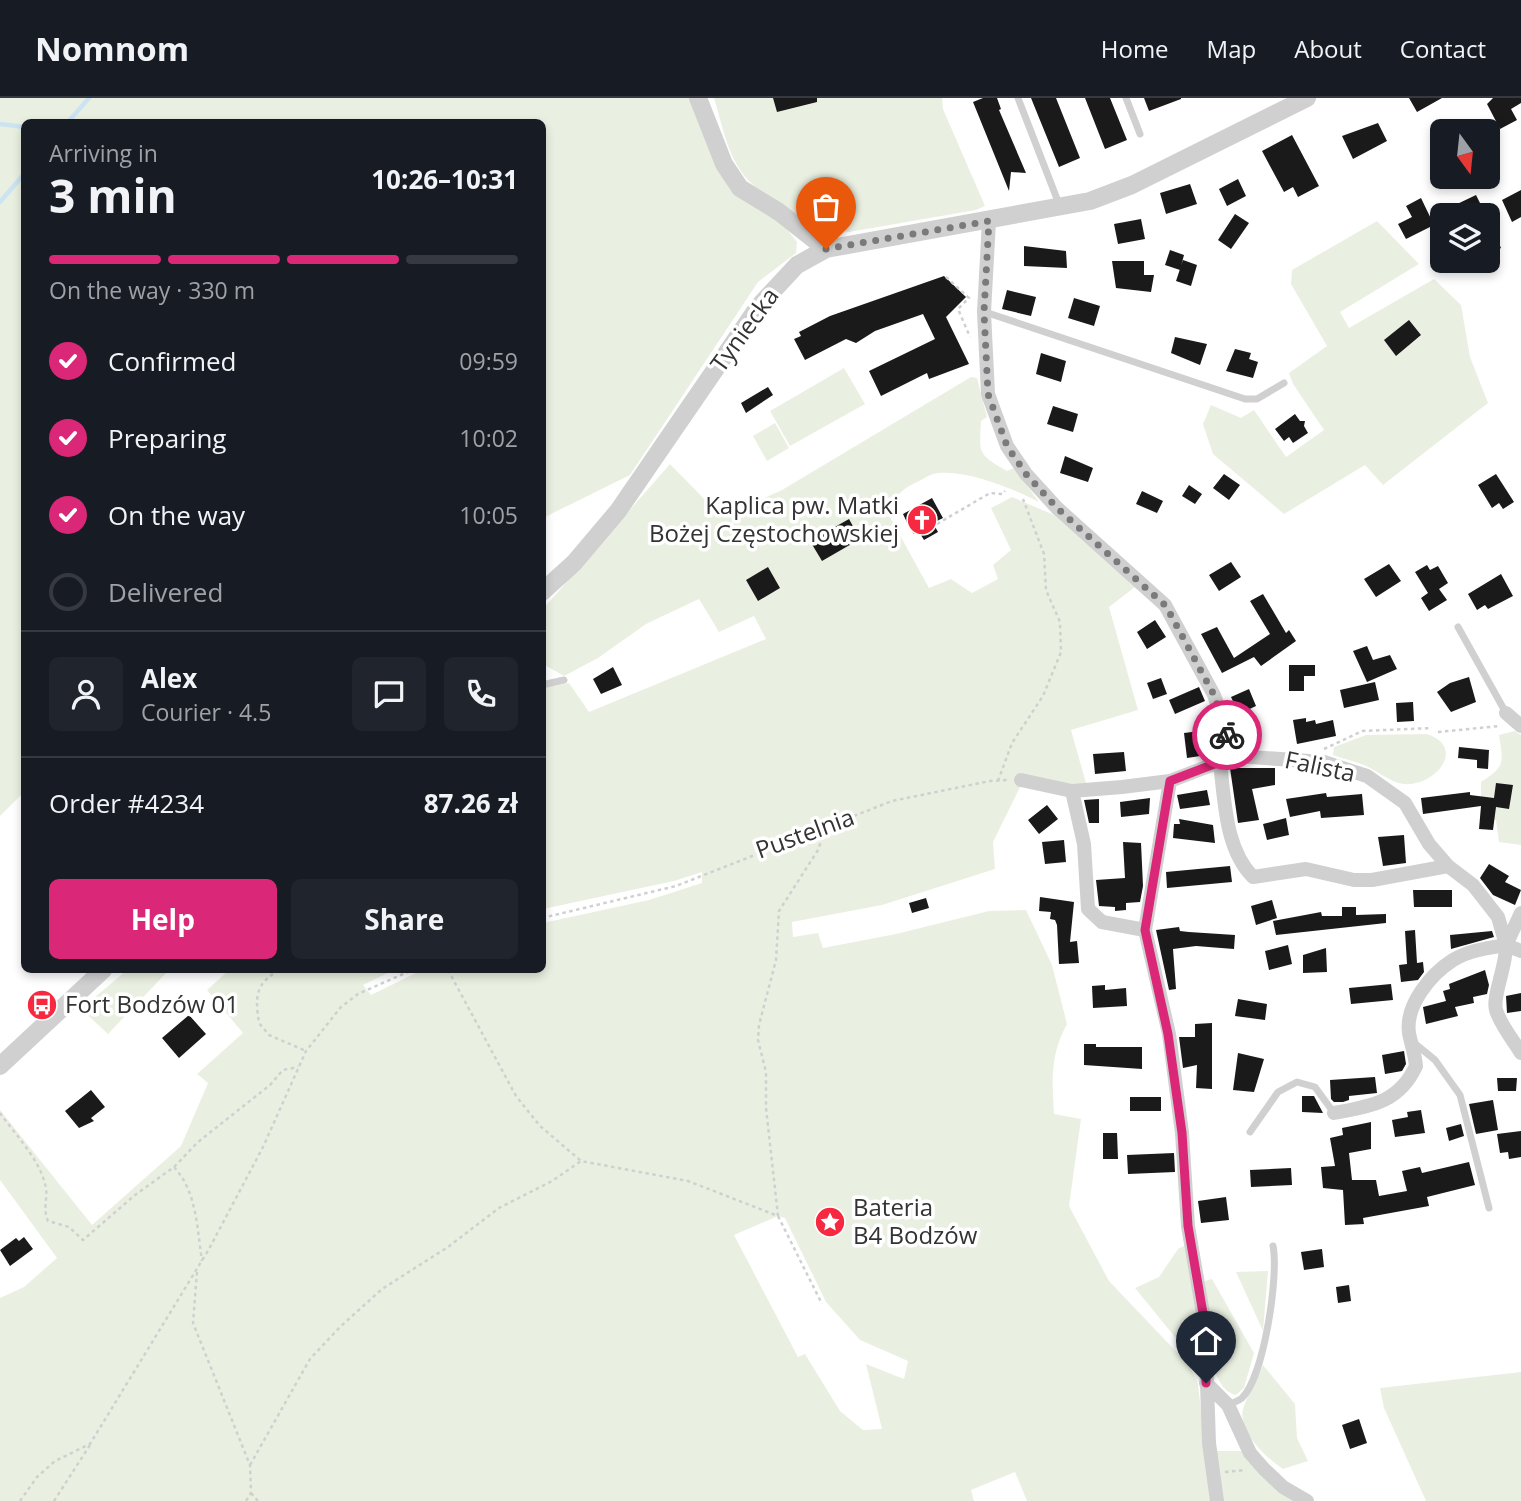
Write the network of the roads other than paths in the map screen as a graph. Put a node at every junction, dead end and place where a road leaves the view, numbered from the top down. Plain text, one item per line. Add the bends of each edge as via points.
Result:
1 (698, 98) edge
2 (1018, 98) edge
3 (1126, 98) edge
4 (1307, 98) edge
5 (1140, 134) dead end
6 (1060, 208) junction
7 (989, 221) junction
8 (826, 249) junction
9 (984, 312) junction
10 (1284, 383) dead end
11 (546, 588) edge
12 (1458, 628) dead end
13 (564, 680) dead end
14 (546, 684) edge
15 (1515, 721) edge
16 (1235, 756) junction
17 (1220, 764) junction
18 (1021, 780) road end
19 (1170, 781) junction
20 (1073, 791) junction
21 (1448, 866) junction
22 (1521, 913) edge
23 (1145, 930) junction
24 (1506, 945) junction
25 (1521, 951) edge
26 (100, 973) edge
27 (1412, 1041) junction
28 (1521, 1053) edge
29 (0, 1066) edge
30 (1334, 1113) joint
31 (1250, 1132) dead end
32 (1489, 1208) dead end
33 (1273, 1246) dead end
34 (1206, 1383) junction
35 (1228, 1405) junction
36 (1217, 1501) edge
37 (1307, 1501) edge

1 - 8 street via 724,164 740,188
2 - 6 lane
3 - 5 lane
4 - 6 street, Tyniecka via 1132,185
6 - 7 street, Tyniecka
7 - 8 street, Tyniecka
7 - 9 street
8 - 11 street, Tyniecka via 797,265 758,307 618,511
9 - 10 lane via 1245,400 1257,399
9 - 16 street via 988,394 1007,446 1057,508 1166,606 1214,695
12 - 15 lane
13 - 14 lane
16 - 17 street
16 - 21 street, Falista via 1324,762 1367,776 1405,803
17 - 19 street
17 - 21 street via 1228,827 1253,877 1306,869 1372,880
18 - 20 street
19 - 20 street
19 - 23 street
20 - 23 street via 1084,844 1088,909 1102,922
21 - 24 street, Falista via 1473,885 1497,917
22 - 24 street
23 - 34 street via 1181,1121 1188,1226 1205,1325
24 - 25 street
24 - 27 street via 1453,960 1429,982 1412,1008
24 - 28 street via 1507,963 1496,1011
26 - 29 street
27 - 30 street via 1416,1066 1401,1090 1386,1101
27 - 32 lane via 1436,1060 1460,1095
30 - 31 lane via 1315,1087 1297,1082 1278,1092
33 - 35 lane via 1276,1263 1268,1326 1248,1390
34 - 35 street
34 - 36 street
35 - 37 street via 1250,1452 1283,1487

